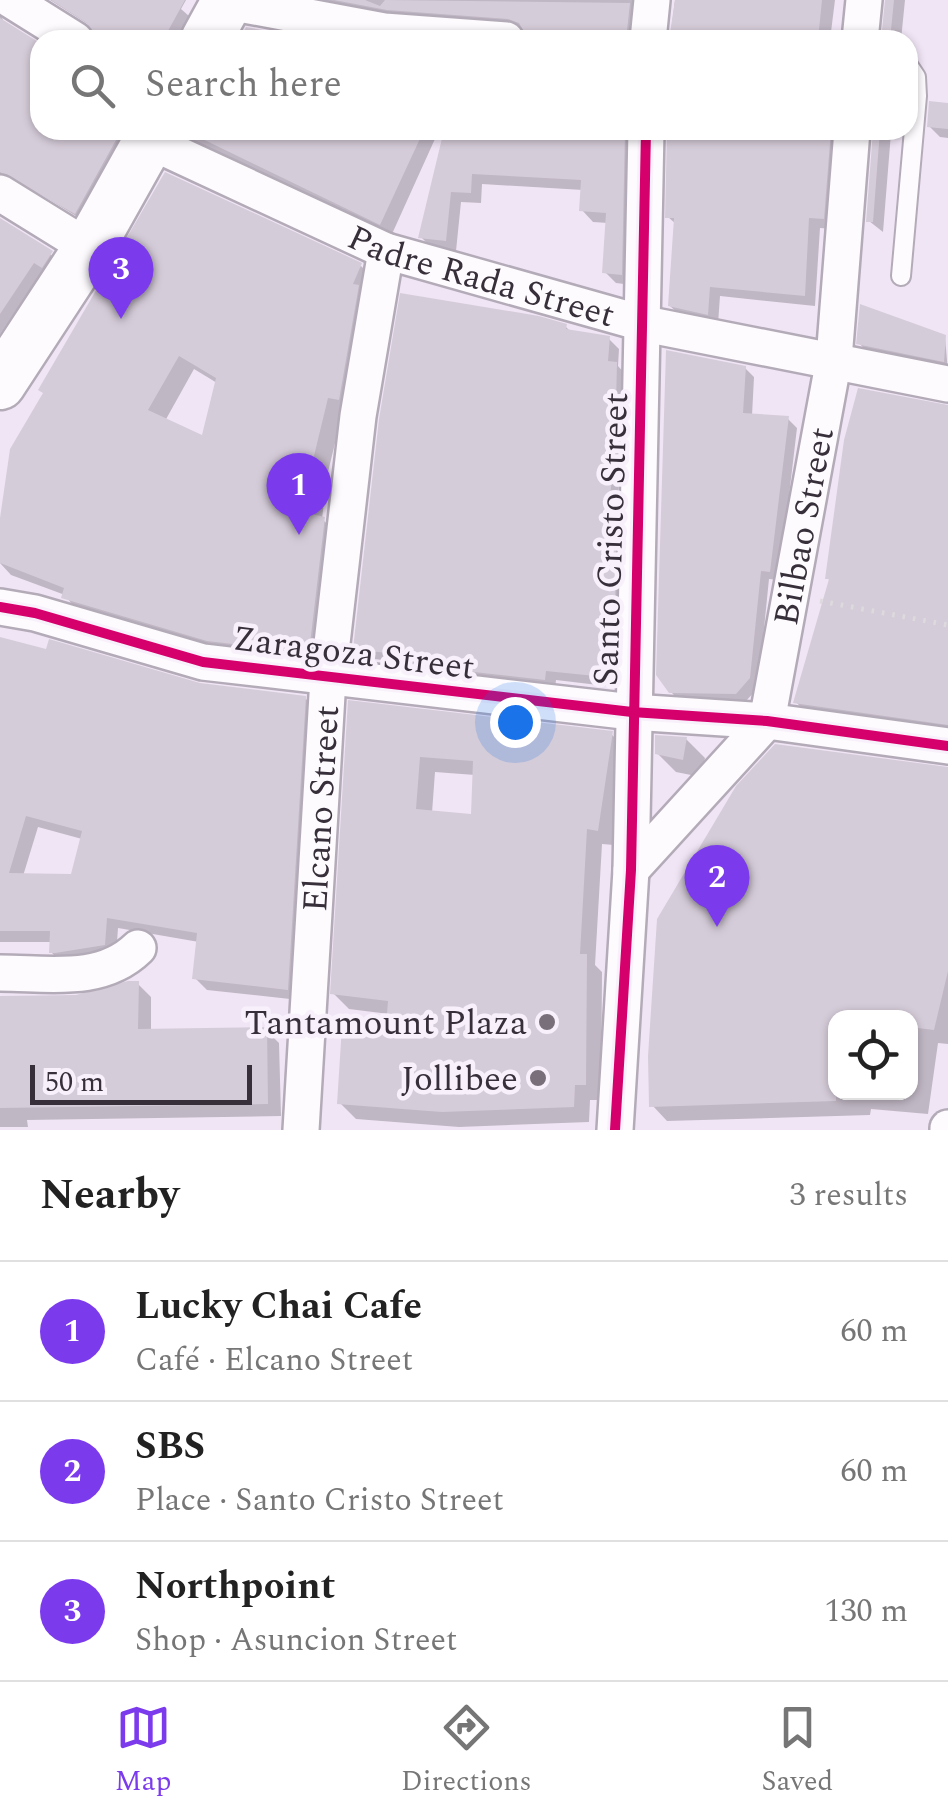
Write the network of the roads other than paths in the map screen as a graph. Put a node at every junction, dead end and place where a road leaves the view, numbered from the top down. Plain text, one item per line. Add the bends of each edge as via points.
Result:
1 (11, 0) edge
2 (652, 0) edge
3 (864, 0) edge
4 (220, 11) edge
5 (59, 30) edge
6 (376, 30) edge
7 (649, 30) edge
8 (861, 30) edge
9 (149, 140) edge
10 (162, 140) edge
11 (646, 140) edge
12 (851, 140) edge
13 (913, 140) edge
14 (0, 193) edge
15 (89, 248) junction
16 (386, 252) junction
17 (901, 276) dead end
18 (645, 324) junction
19 (834, 359) junction
20 (0, 384) edge
21 (948, 384) edge
22 (0, 607) edge
23 (328, 678) junction
24 (632, 712) junction
25 (767, 721) junction
26 (948, 746) edge
27 (630, 870) junction
28 (138, 948) dead end
29 (0, 973) edge
30 (301, 1130) edge
31 (615, 1130) edge

1 - 5 street
2 - 7 street
3 - 8 street
4 - 6 street
9 - 15 street
10 - 16 street, Padre Rada Street
11 - 18 street, Santo Cristo Street
12 - 19 street, Bilbao Street
13 - 17 lane
14 - 15 street
15 - 20 street
16 - 18 street, Padre Rada Street
16 - 23 street, Elcano Street via 358,416
18 - 19 street, Padre Rada Street
18 - 24 street, Santo Cristo Street
19 - 21 street, Padre Rada Street
19 - 25 street, Bilbao Street
22 - 23 street, Zaragoza Street via 203,662
23 - 24 street, Zaragoza Street
23 - 30 street, Elcano Street
24 - 25 street, Zaragoza Street
24 - 27 street, Santo Cristo Street
25 - 26 street, Zaragoza Street
25 - 27 street
27 - 31 street, Santo Cristo Street
28 - 29 street via 121,965 92,973

